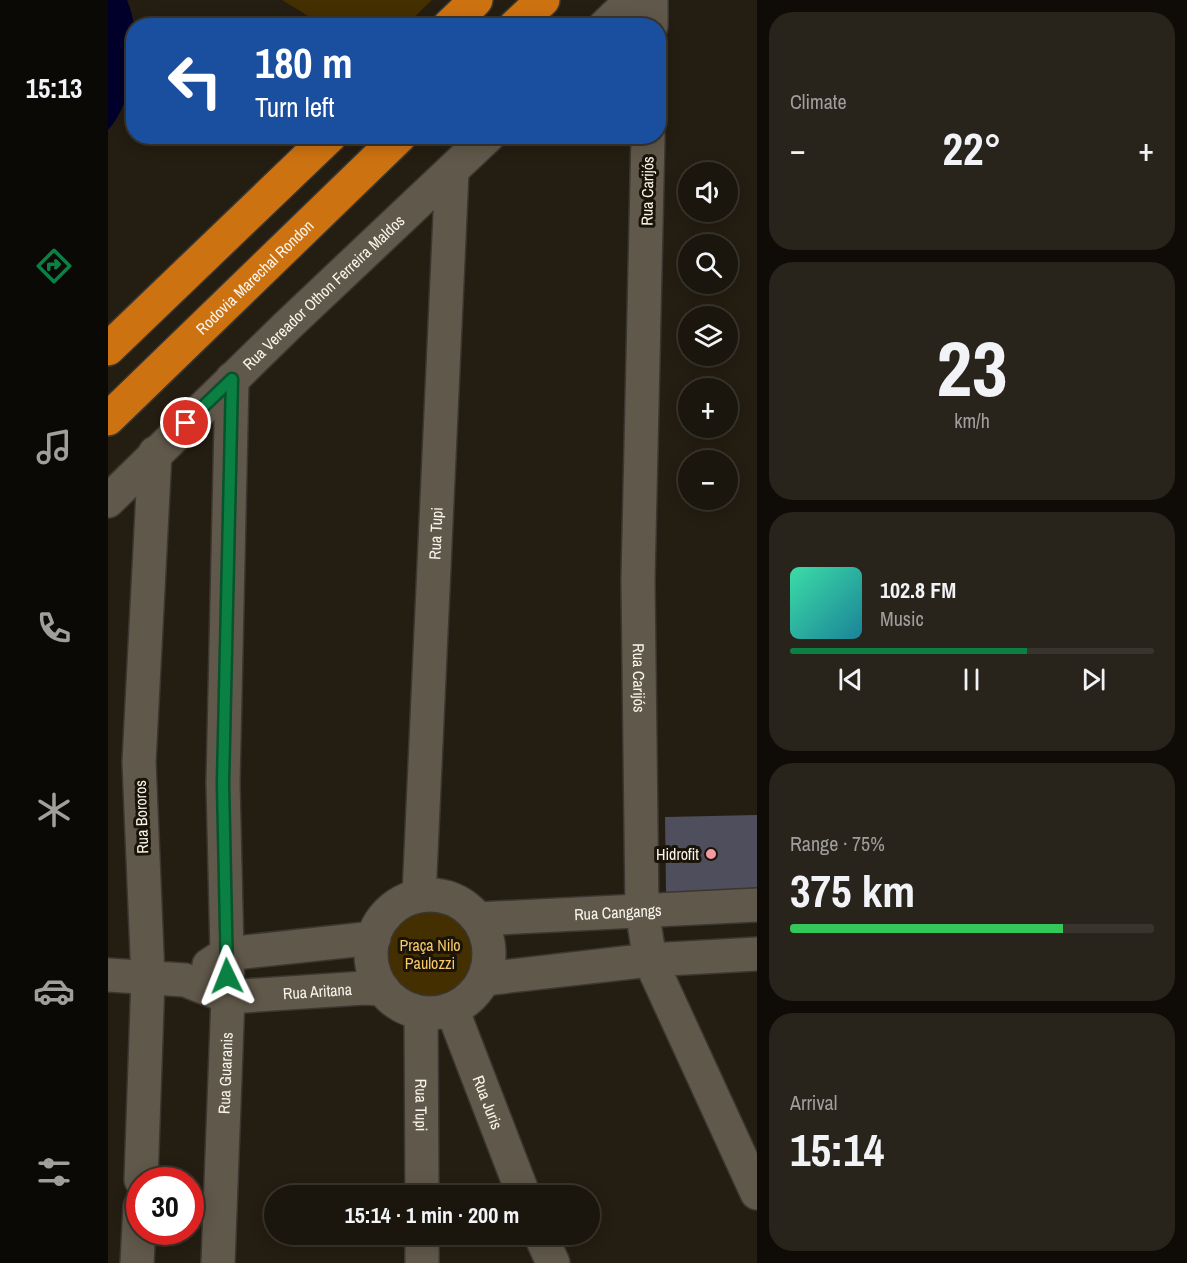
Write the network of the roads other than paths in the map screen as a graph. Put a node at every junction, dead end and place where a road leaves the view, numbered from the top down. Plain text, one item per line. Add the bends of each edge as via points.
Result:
1 (476, 0) edge
2 (543, 0) edge
3 (632, 0) edge
4 (651, 0) edge
5 (457, 18) edge
6 (524, 18) edge
7 (613, 18) edge
8 (651, 18) edge
9 (322, 144) edge
10 (392, 144) edge
11 (480, 144) edge
12 (648, 144) edge
13 (452, 171) junction
14 (108, 350) edge
15 (232, 379) junction
16 (108, 419) edge
17 (155, 453) junction
18 (108, 501) edge
19 (419, 896) junction
20 (756, 905) edge
21 (642, 911) junction
22 (478, 919) junction
23 (374, 938) junction
24 (226, 954) junction
25 (756, 954) edge
26 (650, 960) junction
27 (108, 975) edge
28 (148, 978) junction
29 (484, 979) junction
30 (184, 980) junction
31 (383, 989) junction
32 (228, 997) junction
33 (437, 1011) junction
34 (141, 1167) edge
35 (423, 1185) edge
36 (519, 1185) edge
37 (756, 1193) edge
38 (138, 1245) edge
39 (422, 1245) edge
40 (545, 1245) edge
41 (137, 1263) edge
42 (218, 1263) edge
43 (422, 1263) edge
44 (553, 1263) edge

1 - 5 highway
2 - 6 highway
3 - 7 street
4 - 8 street
9 - 14 highway
10 - 16 highway, Rodovia Marechal Rondon
11 - 13 street, Rua Vereador Othon Ferreira Maldos
12 - 21 street, Rua Carijós via 639,580
13 - 15 street, Rua Vereador Othon Ferreira Maldos
13 - 19 street, Rua Tupi
15 - 17 street, Rua Vereador Othon Ferreira Maldos
15 - 24 street, Rua Guaranis via 223,783
17 - 18 street, Rua Vereador Othon Ferreira Maldos
17 - 28 street, Rua Bororos via 139,762
19 - 22 street via 452,899
19 - 23 street via 391,910
20 - 21 street, Rua Cangangs
21 - 22 street, Rua Cangangs
21 - 26 street, Rua Carijós
22 - 29 street via 489,948
23 - 24 street
23 - 31 street via 373,964
24 - 30 street
24 - 32 street, Rua Guaranis
25 - 26 street
26 - 29 street
26 - 37 street, Rua Carijós
27 - 28 street, Rua Aritana
28 - 30 street, Rua Aritana
28 - 34 street, Rua Bororos
29 - 33 street via 474,994
30 - 32 street, Rua Aritana
31 - 32 street, Rua Aritana
31 - 33 street via 393,1000
32 - 42 street, Rua Guaranis
33 - 35 street, Rua Tupi
33 - 36 street, Rua Juris
38 - 41 street
39 - 43 street
40 - 44 street

